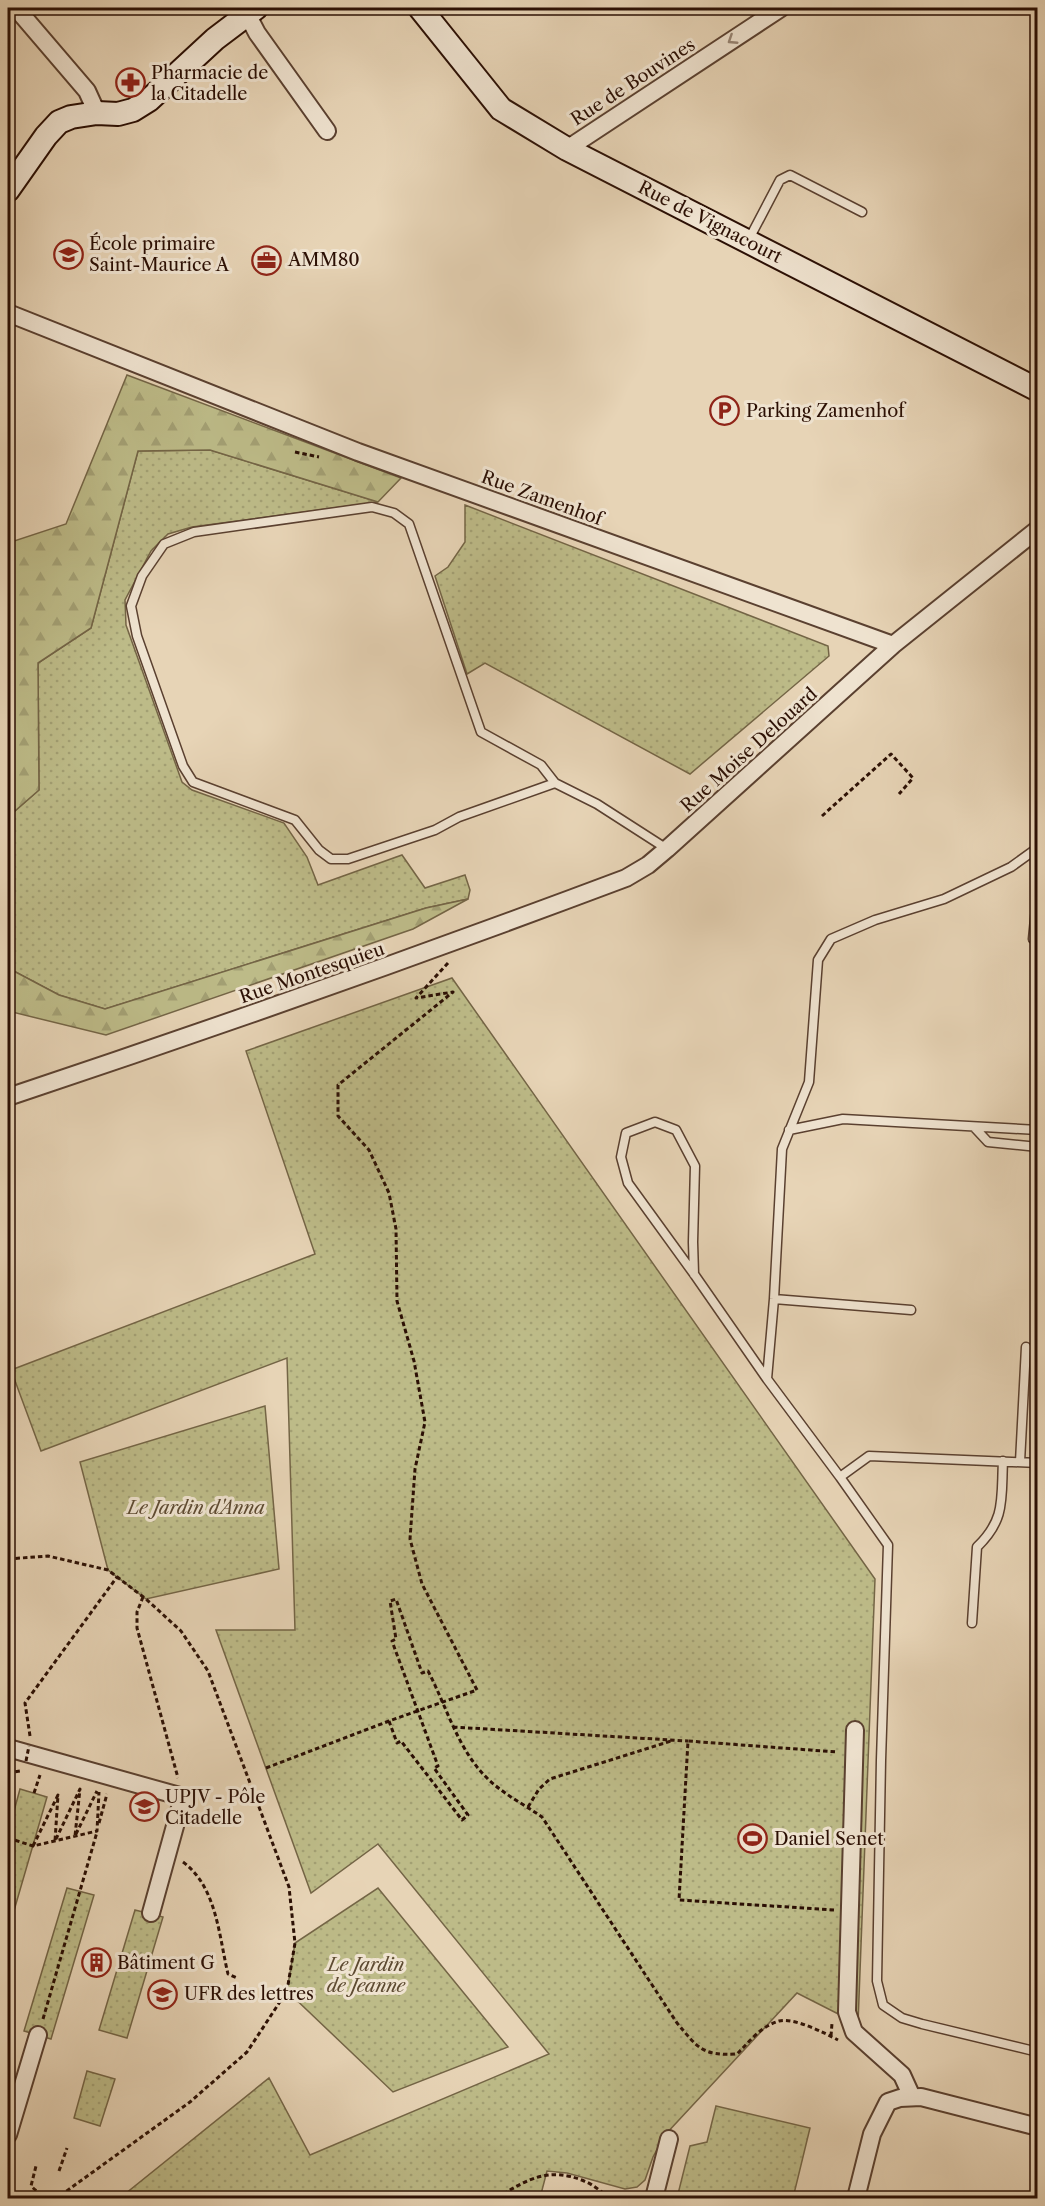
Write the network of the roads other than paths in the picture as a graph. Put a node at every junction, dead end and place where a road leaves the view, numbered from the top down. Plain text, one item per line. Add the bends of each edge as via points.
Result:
1 (16, 8) edge
2 (420, 8) edge
3 (781, 8) edge
4 (249, 10) edge
5 (97, 113) junction
6 (327, 131) dead end
7 (567, 149) junction
8 (8, 190) edge
9 (862, 212) dead end
10 (748, 242) junction
11 (8, 313) edge
12 (1038, 390) edge
13 (1038, 529) edge
14 (893, 645) junction
15 (555, 783) junction
16 (1038, 838) edge
17 (667, 849) junction
18 (1037, 853) edge
19 (626, 878) joint
20 (1038, 888) edge
21 (1038, 942) edge
22 (8, 1097) edge
23 (974, 1127) junction
24 (789, 1130) junction
25 (1038, 1130) edge
26 (1038, 1147) edge
27 (694, 1274) junction
28 (774, 1299) junction
29 (911, 1310) dead end
30 (1026, 1347) dead end
31 (766, 1379) junction
32 (1003, 1461) junction
33 (1020, 1462) junction
34 (1038, 1463) edge
35 (840, 1477) junction
36 (972, 1623) dead end
37 (855, 1730) dead end
38 (8, 1748) edge
39 (151, 1913) dead end
40 (38, 2035) road end
41 (1038, 2052) edge
42 (912, 2097) junction
43 (12, 2104) edge
44 (1038, 2127) edge
45 (8, 2135) edge
46 (669, 2139) dead end
47 (654, 2199) edge
48 (856, 2199) edge

1 - 5 street via 87,91
2 - 7 street, Rue de Vignacourt via 501,109
3 -> 7 street, Rue de Bouvines
4 - 5 street via 149,100 118,114
4 - 6 street via 257,33
5 - 8 street via 59,122
7 - 10 street, Rue de Vignacourt
9 - 10 lane via 790,175 780,180
10 - 12 street, Rue de Vignacourt
11 - 14 street, Rue Zamenhof via 388,463
13 - 14 street
14 - 17 street, Rue Moise Delouard
15 - 15 lane via 459,817 435,830 348,859 331,859 295,820 193,782 183,766 137,636 131,606 142,576 164,544 194,532 372,507 394,513 409,524 481,732 541,765
15 - 17 lane via 597,804
16 - 18 lane
17 - 19 street, Rue Moise Delouard
18 - 24 lane via 944,899 875,920 831,939 818,960 809,1082
19 - 22 street, Rue Montesquieu via 213,1029
20 - 21 lane via 1033,939
23 - 24 lane via 843,1119
23 - 25 lane
23 - 26 lane via 988,1142
24 - 28 lane via 782,1149
27 - 27 lane via 695,1166 676,1130 654,1122 626,1133 621,1157 628,1183
27 - 31 lane
28 - 29 lane
28 - 31 lane
30 - 33 lane
31 - 35 lane
32 - 33 lane
32 - 35 lane via 868,1456
32 - 36 lane via 1000,1514 977,1547
33 - 34 lane
35 - 41 lane via 888,1545 877,1981 883,2005 902,2018
37 - 42 street via 847,2012 854,2032 902,2075
38 - 39 street via 183,1797
40 - 43 street
42 - 44 street
42 - 48 street via 888,2102 872,2134
43 - 45 street
46 - 47 street

